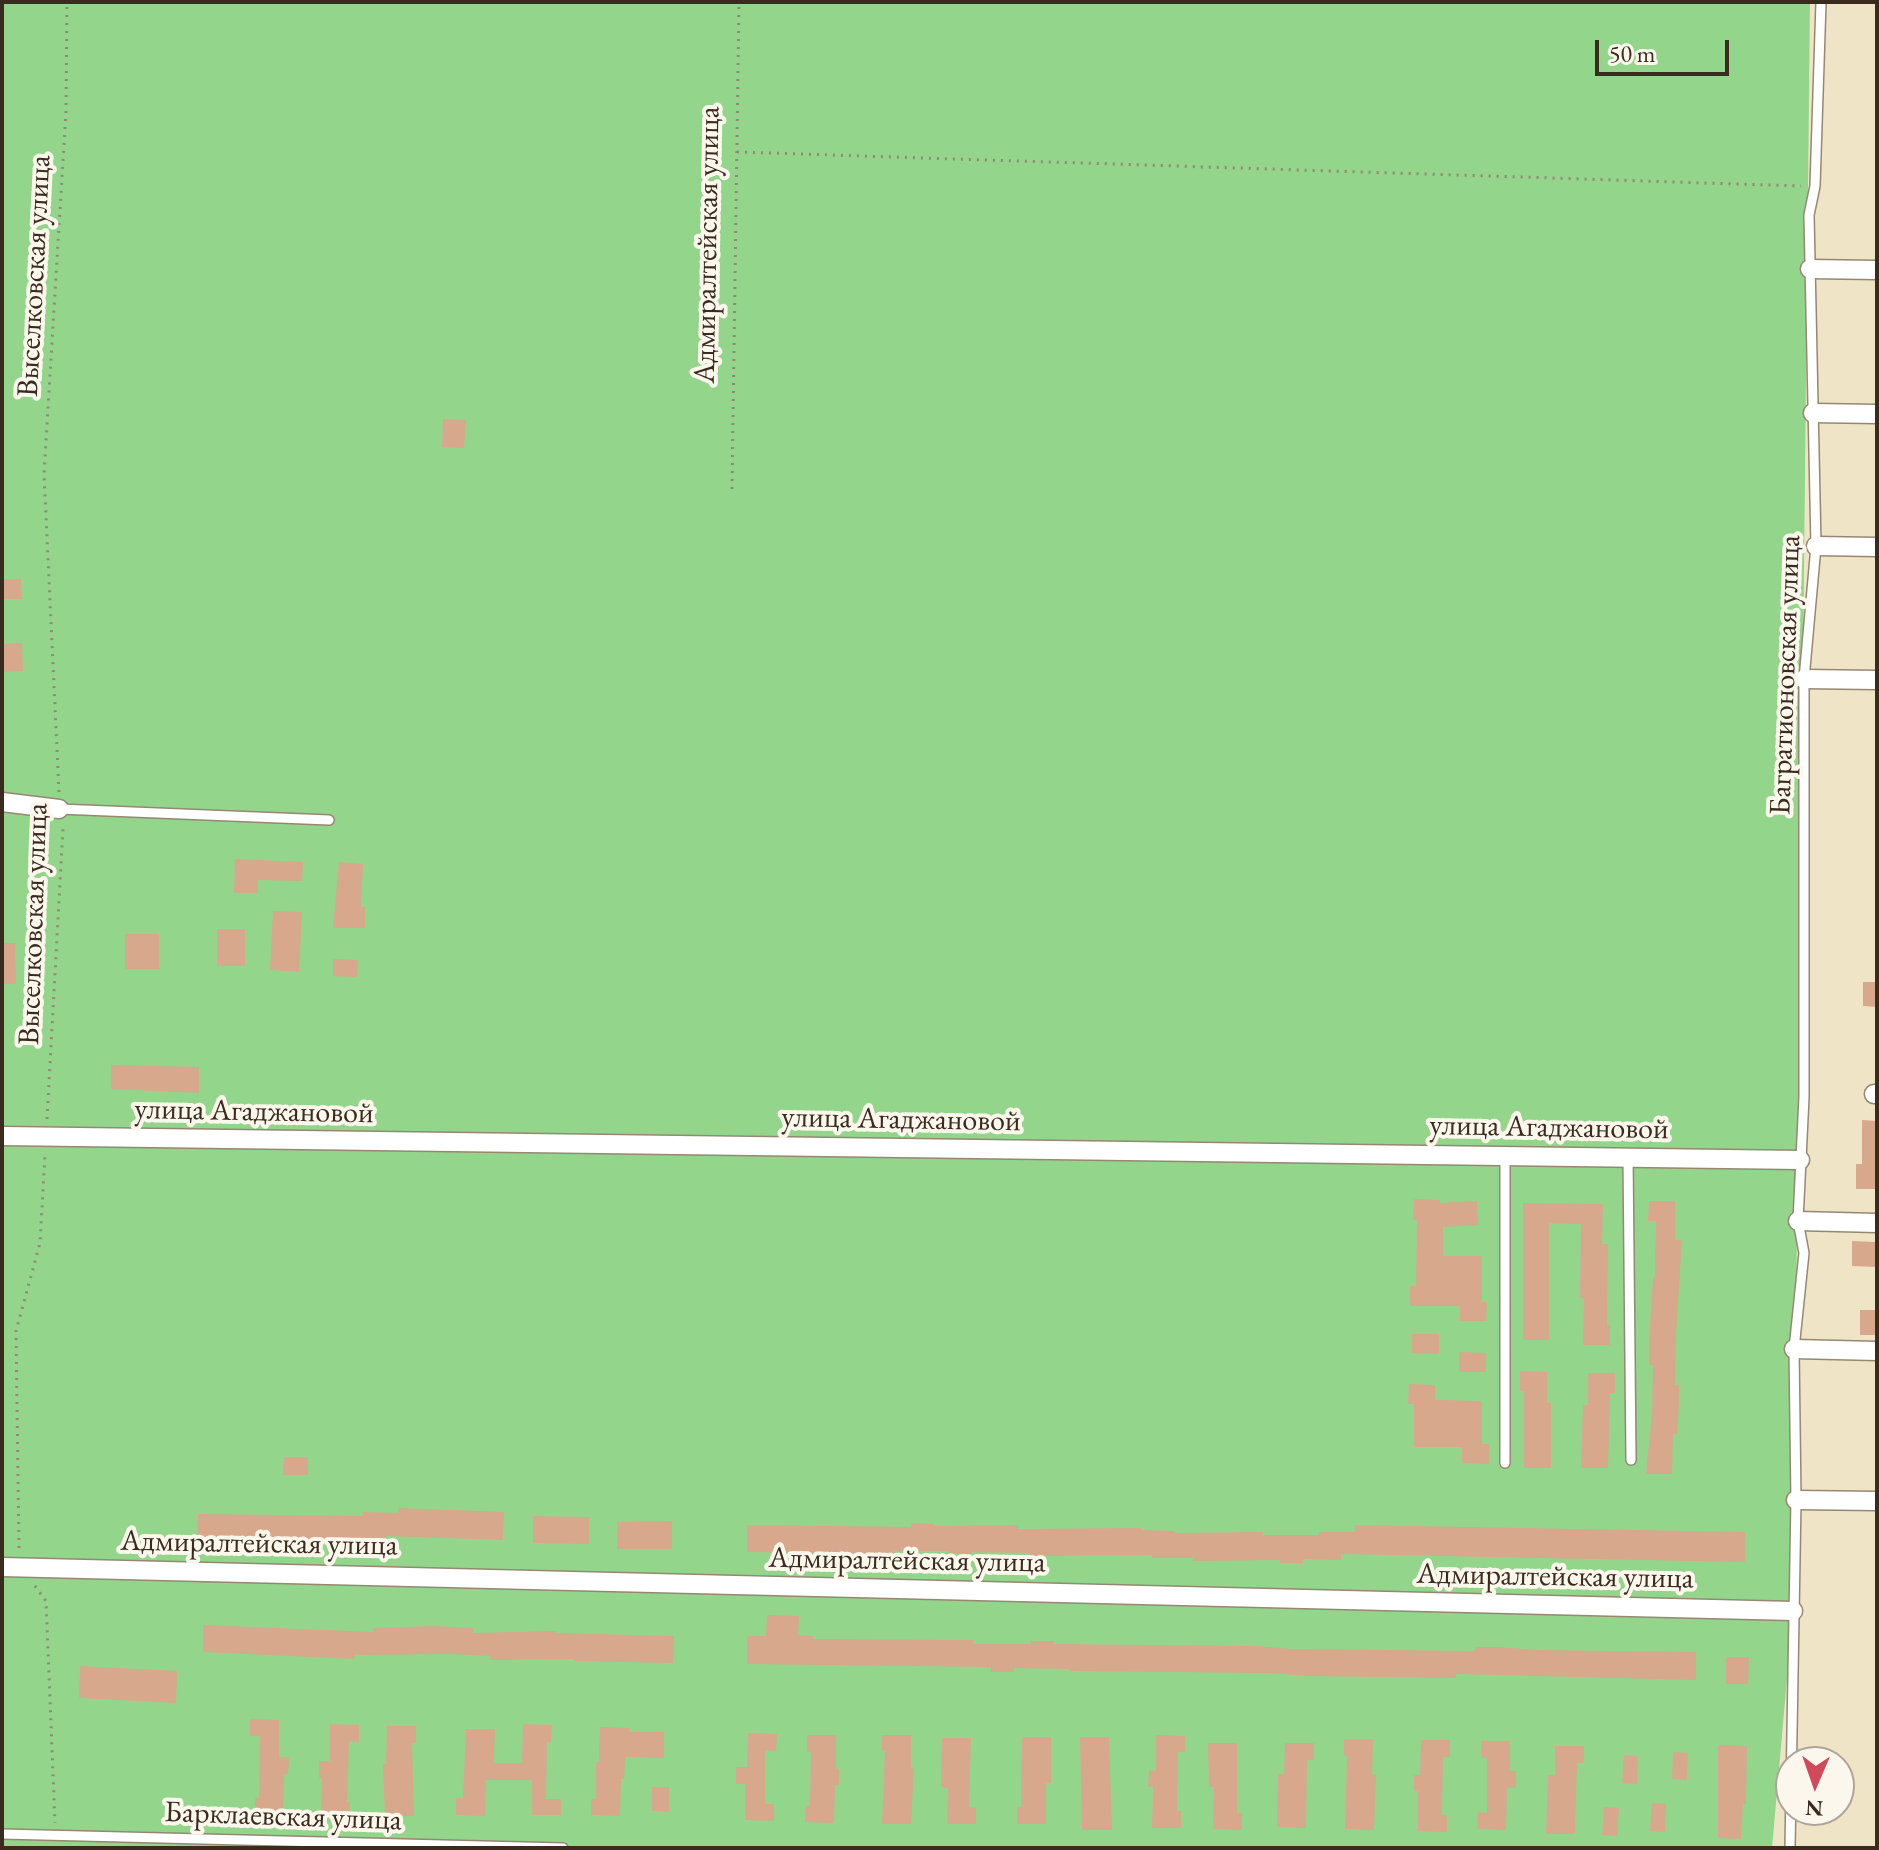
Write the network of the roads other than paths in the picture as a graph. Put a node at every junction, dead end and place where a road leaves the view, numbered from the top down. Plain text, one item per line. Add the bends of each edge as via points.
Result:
1 (1821, 2) edge
2 (1810, 269) junction
3 (1877, 270) edge
4 (1813, 413) junction
5 (1877, 414) edge
6 (1816, 546) junction
7 (1877, 547) edge
8 (1804, 679) junction
9 (1877, 680) edge
10 (2, 802) edge
11 (59, 809) joint
12 (329, 820) dead end
13 (2, 1136) edge
14 (1505, 1155) junction
15 (1628, 1157) junction
16 (1800, 1160) junction
17 (1798, 1221) junction
18 (1877, 1223) edge
19 (1794, 1349) junction
20 (1877, 1351) edge
21 (1631, 1460) dead end
22 (1505, 1463) dead end
23 (1796, 1500) junction
24 (1877, 1501) edge
25 (11, 1566) edge
26 (1793, 1611) junction
27 (2, 1834) edge
28 (563, 1848) edge
29 (1790, 1848) edge

1 - 2 lane, Багратионовская улица
2 - 3 street
2 - 4 lane, Багратионовская улица
4 - 5 street
4 - 6 lane, Багратионовская улица
6 - 7 street
6 - 8 lane, Багратионовская улица
8 - 9 street
8 - 16 lane, Багратионовская улица
10 - 11 street
11 - 12 lane
13 - 14 street, улица Агаджановой
14 - 15 street, улица Агаджановой
14 - 22 lane
15 - 16 street, улица Агаджановой
15 - 21 lane
16 - 17 lane, Багратионовская улица
17 - 18 street
17 - 19 lane, Багратионовская улица via 1804,1253
19 - 20 street
19 - 23 lane, Багратионовская улица
23 - 24 street
23 - 26 lane, Багратионовская улица
25 - 26 street, Адмиралтейская улица
26 - 29 lane, Багратионовская улица
27 - 28 lane, Барклаевская улица

